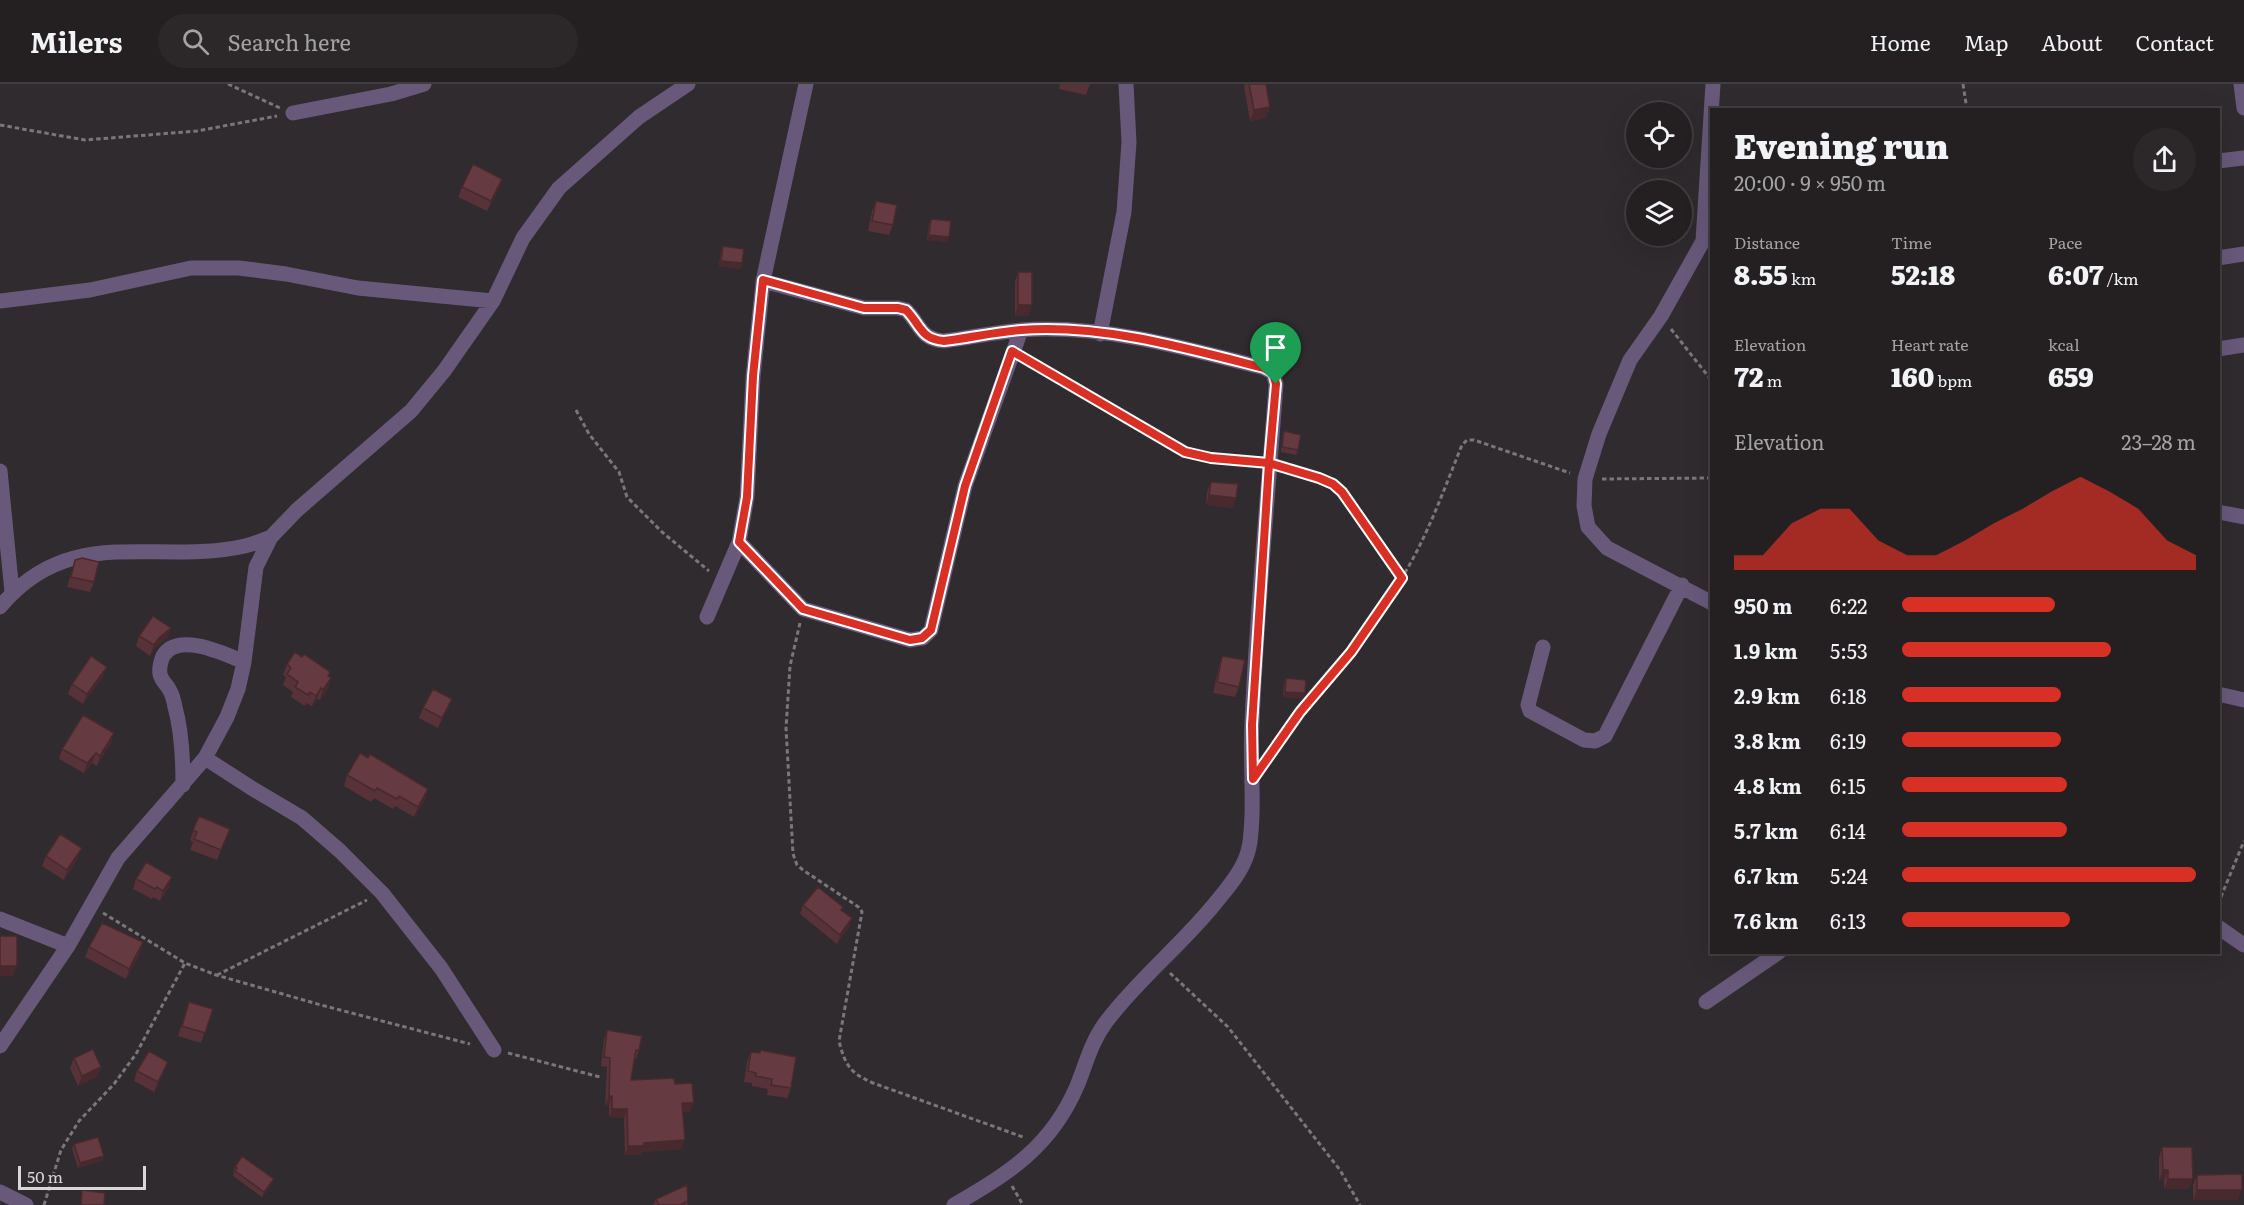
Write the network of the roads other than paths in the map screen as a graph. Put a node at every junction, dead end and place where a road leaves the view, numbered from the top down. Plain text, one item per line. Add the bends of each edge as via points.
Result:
1 (424, 84) edge
2 (688, 84) edge
3 (806, 84) edge
4 (1125, 84) edge
5 (1713, 84) edge
6 (2241, 84) edge
7 (1712, 108) edge
8 (2244, 108) edge
9 (293, 113) road end
10 (1710, 145) edge
11 (2244, 158) edge
12 (2220, 161) edge
13 (1707, 243) edge
14 (2244, 254) edge
15 (2220, 258) edge
16 (763, 280) junction
17 (0, 301) edge
18 (493, 302) junction
19 (1021, 330) junction
20 (1100, 334) junction
21 (2244, 345) edge
22 (2220, 349) edge
23 (0, 471) edge
24 (2220, 512) edge
25 (2244, 517) edge
26 (271, 537) junction
27 (739, 542) junction
28 (1682, 585) junction
29 (12, 592) junction
30 (1710, 602) edge
31 (0, 607) edge
32 (707, 617) dead end
33 (1543, 646) dead end
34 (244, 662) junction
35 (2220, 694) edge
36 (2244, 700) edge
37 (205, 758) junction
38 (183, 785) junction
39 (0, 919) edge
40 (2220, 928) edge
41 (2244, 945) edge
42 (68, 946) junction
43 (1776, 954) edge
44 (1706, 1002) dead end
45 (0, 1046) edge
46 (494, 1050) road end
47 (954, 1205) edge

1 - 9 street
2 - 18 street via 639,117 559,188 523,238
3 - 16 street
4 - 20 street via 1129,142 1124,212
5 - 7 street
6 - 8 street
10 - 13 street
11 - 12 street
13 - 28 street via 1630,360 1585,479 1588,527 1607,548
14 - 15 street
16 - 19 street via 864,308 906,310 925,336 934,340
16 - 27 street via 747,497
17 - 18 street via 90,290 191,268 239,268 358,288
18 - 26 street via 411,411
19 - 20 street
19 - 27 street via 965,486 931,630 922,638 910,640 803,609
20 - 47 street via 1164,343 1273,373 1276,384 1252,725 1251,839 1245,862 1224,892 1098,1033 1077,1087 1042,1144 1005,1174
21 - 22 street
23 - 29 street
24 - 25 street
26 - 29 street via 217,550 91,553 59,562
26 - 34 street via 256,567
27 - 32 street
28 - 30 street
28 - 33 street via 1605,735 1595,741 1584,740 1530,711 1528,705
29 - 31 street
34 - 37 street via 227,717
34 - 38 street via 184,644 173,646 164,654 159,673 177,713
35 - 36 street
37 - 38 street
37 - 46 street via 302,818 382,893 441,968
38 - 42 street via 118,858
39 - 42 street
40 - 41 street
42 - 45 street
43 - 44 street

